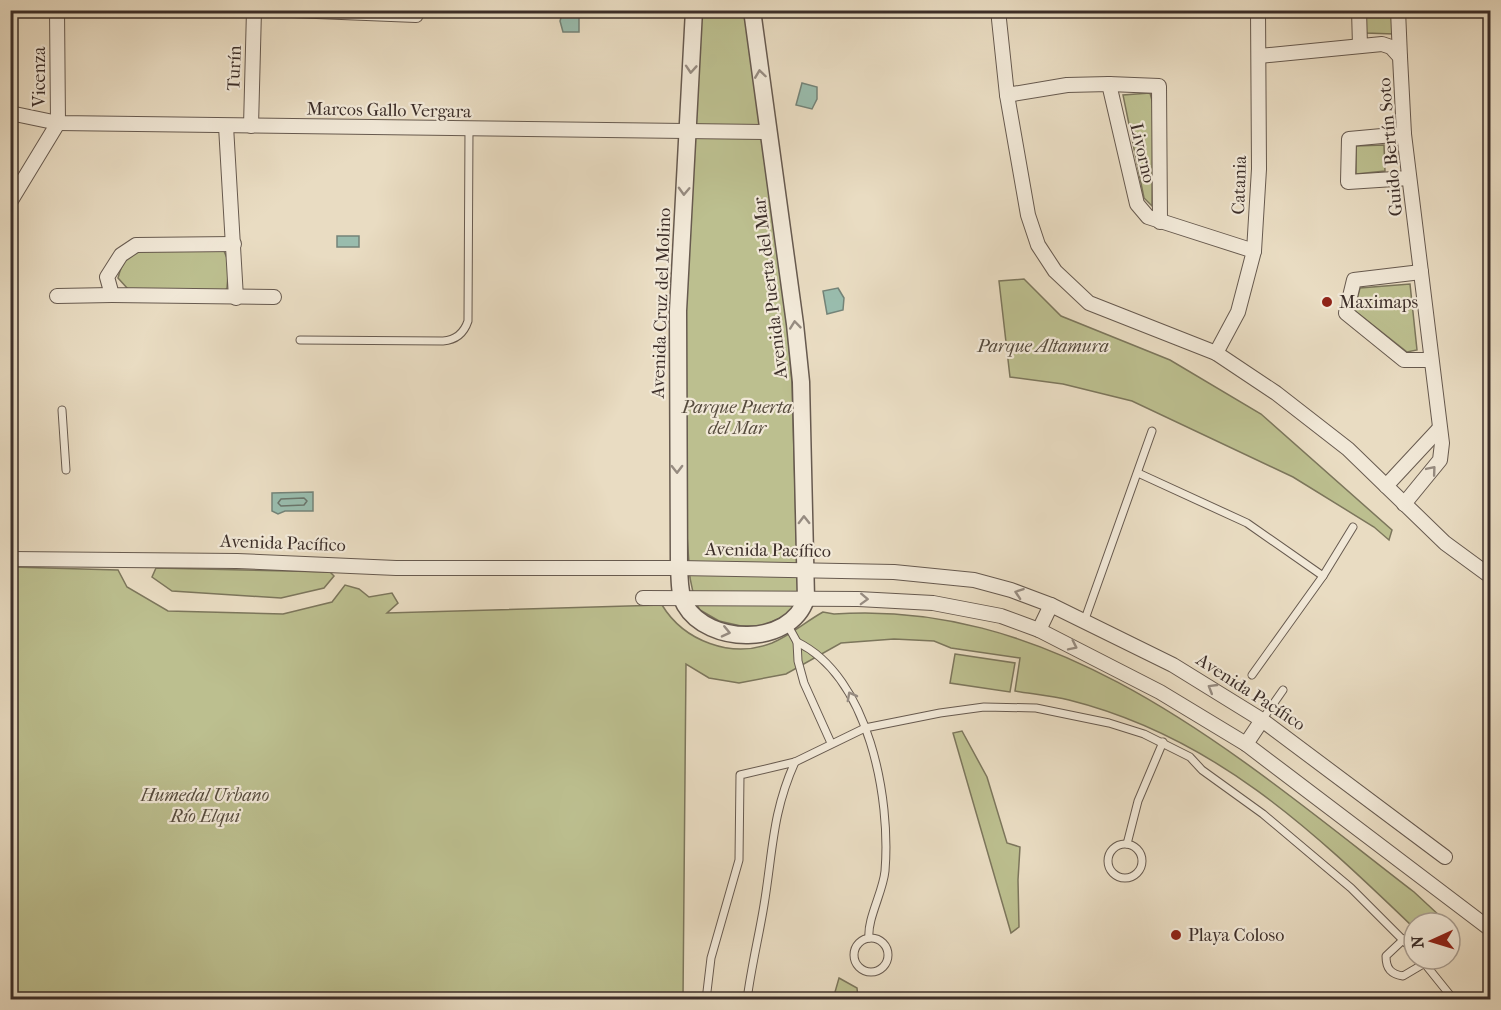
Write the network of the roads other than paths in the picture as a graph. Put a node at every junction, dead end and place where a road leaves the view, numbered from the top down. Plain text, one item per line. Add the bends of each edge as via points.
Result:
1 (57, 10) edge
2 (254, 10) edge
3 (292, 10) edge
4 (416, 10) edge
5 (694, 10) edge
6 (752, 10) edge
7 (998, 10) edge
8 (1258, 10) edge
9 (1359, 10) edge
10 (1398, 10) edge
11 (368, 12) edge
12 (1360, 46) junction
13 (1259, 56) junction
14 (1400, 57) junction
15 (1109, 84) junction
16 (1007, 95) junction
17 (10, 113) edge
18 (58, 123) junction
19 (225, 126) junction
20 (251, 126) junction
21 (469, 129) junction
22 (686, 132) junction
23 (769, 132) junction
24 (1404, 134) junction
25 (1410, 178) junction
26 (10, 202) edge
27 (1160, 222) junction
28 (234, 244) junction
29 (1254, 250) junction
30 (1421, 272) junction
31 (112, 295) junction
32 (57, 296) dead end
33 (274, 297) dead end
34 (236, 298) junction
35 (300, 340) dead end
36 (1216, 353) junction
37 (1431, 360) junction
38 (62, 410) dead end
39 (1439, 429) junction
40 (1152, 431) dead end
41 (66, 470) dead end
42 (1138, 474) junction
43 (1386, 486) junction
44 (1404, 504) junction
45 (1353, 527) dead end
46 (10, 559) edge
47 (679, 568) junction
48 (805, 571) junction
49 (1323, 576) junction
50 (1491, 576) edge
51 (644, 598) dead end
52 (681, 598) junction
53 (806, 599) junction
54 (1051, 605) junction
55 (1085, 619) junction
56 (787, 624) junction
57 (1039, 630) junction
58 (798, 642) junction
59 (1252, 675) dead end
60 (1283, 690) dead end
61 (1262, 720) junction
62 (865, 728) junction
63 (831, 742) junction
64 (1163, 742) junction
65 (1246, 744) junction
66 (795, 762) junction
67 (1127, 844) junction
68 (1445, 857) dead end
69 (1491, 929) edge
70 (1402, 937) edge
71 (869, 938) junction
72 (1402, 941) edge
73 (1410, 971) edge
74 (1431, 971) edge
75 (706, 999) edge
76 (747, 999) edge
77 (1454, 999) edge

1 - 18 street, Vicenza
2 - 20 street, Turín
3 - 11 street
4 - 11 street via 416,15
5 -> 22 street, Avenida Cruz del Molino
23 -> 6 street, Avenida Puerta del Mar
7 - 16 street
8 - 13 street, Catania
9 - 12 street
10 - 14 street
12 - 13 street, Guido Bertín Soto
12 - 14 street, Guido Bertín Soto via 1382,44
13 - 29 street, Catania
14 - 24 street, Guido Bertín Soto
15 - 16 street via 1057,86
15 - 27 street, Livorno via 1137,204 1148,217
15 - 27 street via 1159,86
16 - 36 street via 1028,215 1038,245 1055,271 1089,303
17 - 18 street, Marcos Gallo Vergara
18 - 19 street, Marcos Gallo Vergara
18 - 26 street, Vicenza
19 - 20 street, Marcos Gallo Vergara
19 - 28 street
20 - 21 street, Marcos Gallo Vergara
21 - 22 street, Marcos Gallo Vergara
21 - 35 lane via 468,321 463,332 443,340
22 - 23 street, Marcos Gallo Vergara
22 -> 47 street, Avenida Cruz del Molino via 677,330
48 -> 23 street, Avenida Puerta del Mar via 801,382
24 - 25 street, Guido Bertín Soto
24 - 25 street via 1349,139 1348,182
25 - 30 street, Guido Bertín Soto
27 - 29 street, Livorno
28 - 31 street via 136,245 121,255 107,277
28 - 34 street
29 - 36 street, Catania via 1238,312
30 - 37 street, Guido Bertín Soto
30 - 37 street via 1354,280 1346,313 1404,360
31 - 32 street
31 - 34 street
33 - 34 street
36 - 43 street via 1348,449
37 - 39 street, Guido Bertín Soto
38 - 41 lane
39 - 43 street
44 -> 39 street, Guido Bertín Soto via 1440,460
40 - 42 lane
42 - 49 lane via 1247,523
42 - 55 lane
43 - 44 street
44 - 50 street via 1445,543
45 - 49 lane
46 - 47 street, Avenida Pacífico via 237,561 396,568
47 - 48 street, Avenida Pacífico
47 - 52 street, Avenida Cruz del Molino
48 - 53 street, Avenida Puerta del Mar
54 -> 48 street, Avenida Pacífico via 957,577
49 - 59 lane
51 - 52 street
52 - 53 street
52 -> 56 street via 698,619 726,632 763,633
53 - 56 street via 800,612
53 -> 57 street via 933,603 1001,616
54 - 55 street, Avenida Pacífico
54 - 57 street
61 -> 55 street, Avenida Pacífico via 1173,665
56 - 58 lane
57 -> 65 street via 1152,688
62 -> 58 lane via 849,692 832,667
58 - 63 lane via 800,670
60 - 61 lane
61 - 65 street
61 - 68 street, Avenida Pacífico
62 - 63 lane
62 - 64 lane via 964,709 1020,708 1094,718
62 - 71 lane via 882,799 885,835 885,871
63 - 66 lane
64 - 67 lane via 1138,801
64 - 70 lane via 1190,757 1286,832
65 - 69 street
66 - 75 lane via 740,775 739,860 711,958
66 - 76 lane via 781,794 773,830 765,904
67 - 67 lane via 1117,846 1108,855 1109,867 1122,878 1135,875 1142,863 1138,850
71 - 71 lane via 856,945 854,956 858,966 873,972 886,963 888,952 879,939
72 - 73 lane via 1386,956 1386,966 1393,974 1403,976
74 - 77 lane

